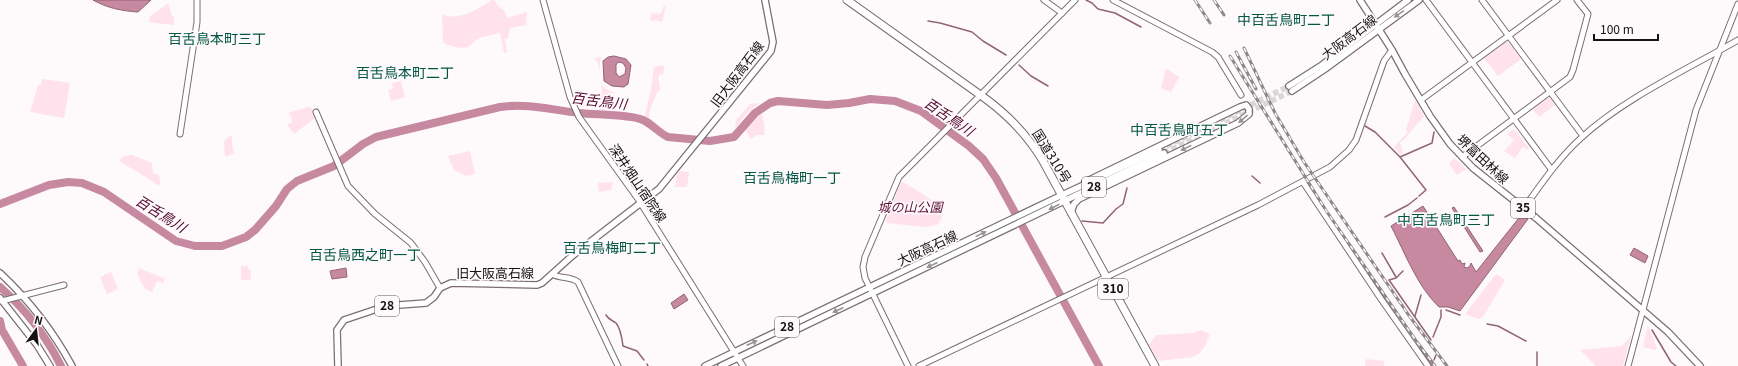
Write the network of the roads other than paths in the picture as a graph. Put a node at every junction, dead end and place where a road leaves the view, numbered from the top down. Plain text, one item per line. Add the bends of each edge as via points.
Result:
1 (197, 0) edge
2 (543, 0) edge
3 (765, 0) edge
4 (847, 0) edge
5 (1044, 0) edge
6 (1075, 0) edge
7 (1114, 0) edge
8 (1360, 0) edge
9 (1408, 0) edge
10 (1419, 0) edge
11 (1426, 0) edge
12 (1482, 0) edge
13 (1557, 0) edge
14 (1577, 0) edge
15 (1738, 4) edge
16 (1062, 13) junction
17 (1377, 27) junction
18 (1509, 35) junction
19 (1738, 40) edge
20 (1392, 50) junction
21 (1720, 50) junction
22 (1472, 62) junction
23 (1291, 89) tunnel mouth
24 (1550, 92) junction
25 (980, 94) junction
26 (1241, 95) dead end
27 (1421, 100) junction
28 (316, 112) dead end
29 (1514, 118) junction
30 (180, 134) dead end
31 (1583, 136) junction
32 (1462, 157) junction
33 (1551, 169) junction
34 (1303, 182) junction
35 (1074, 190) junction
36 (1063, 198) junction
37 (641, 203) junction
38 (1524, 208) junction
39 (1071, 213) junction
40 (0, 273) edge
41 (552, 274) junction
42 (1106, 277) junction
43 (64, 285) dead end
44 (870, 287) junction
45 (440, 288) junction
46 (873, 293) junction
47 (19, 296) junction
48 (3, 299) edge
49 (1642, 310) junction
50 (734, 352) junction
51 (738, 358) junction
52 (69, 364) edge
53 (50, 366) edge
54 (338, 366) edge
55 (618, 366) edge
56 (704, 366) edge
57 (721, 366) edge
58 (743, 366) edge
59 (908, 366) edge
60 (919, 366) edge
61 (1155, 366) edge
62 (1428, 366) edge
63 (1628, 366) edge
64 (1700, 366) edge

1 - 30 street via 197,22
2 - 37 street, 深井畑山宿院線 via 567,87 576,110
3 - 37 main road, 旧大阪高石線 via 773,42 771,51 659,189
4 - 25 highway, 国道310号 / 310
5 - 16 street
6 - 16 street
7 - 26 street via 1212,52 1218,57
8 - 17 main road, 堺富田林線 / 35
9 - 17 main road, 大阪高石線
10 -> 17 main road, 大阪高石線
11 - 22 street
12 - 18 street
13 - 18 street
14 - 24 street via 1588,14 1573,70 1570,76
15 - 21 street
16 - 25 street
17 - 20 main road, 堺富田林線 / 35
17 - 23 main road, 大阪高石線
18 - 22 street
18 - 24 street
19 - 21 street
20 - 27 main road, 堺富田林線 / 35
20 - 34 street via 1384,61 1355,143 1330,167
21 - 31 street via 1640,96
21 - 49 street via 1694,117
22 - 27 street
22 - 29 street
24 - 29 street
24 - 31 street
25 - 36 highway, 国道310号 / 310 via 1027,136
25 - 44 street via 899,177 864,261 863,272
27 - 32 main road, 堺富田林線 / 35
28 - 45 street via 348,186 383,222 411,243
29 - 32 street
29 - 33 street
31 - 33 street
32 - 38 main road, 堺富田林線 / 35
33 - 38 street
34 - 42 street
34 - 62 street
35 - 36 main road, 大阪高石線 / 28
35 - 36 main road, 大阪高石線 / 28 via 1162,152
35 -> 39 main road via 1090,178 1240,107 1249,108 1247,115 1238,123 1079,199
36 - 39 highway, 国道310号 / 310
44 -> 36 main road, 大阪高石線 / 28 via 1018,216
36 -> 46 main road, 大阪高石線 / 28 via 1021,222
37 - 41 main road, 旧大阪高石線
37 - 50 street, 深井畑山宿院線
38 - 49 main road, 堺富田林線 / 35
39 - 42 highway, 国道310号 / 310
40 - 47 main road
41 - 45 main road, 旧大阪高石線 via 537,285 450,283
41 - 55 street via 557,277 573,278 578,282
42 - 60 street
42 - 61 highway, 国道310号 / 310
43 - 47 street
44 - 46 street
50 -> 44 main road, 大阪高石線 / 28
45 - 54 main road, 旧大阪高石線 / 28 via 426,303 386,306 344,320 337,330
46 -> 51 main road, 大阪高石線 / 28
46 - 59 street
47 - 48 street
47 - 52 main road via 50,329
48 - 53 main road
49 - 63 street
49 - 64 main road, 堺富田林線 / 35 via 1668,332
50 - 51 street, 深井畑山宿院線
50 - 56 main road, 大阪高石線 / 28
51 - 57 main road, 大阪高石線 / 28
51 - 58 street, 深井畑山宿院線

